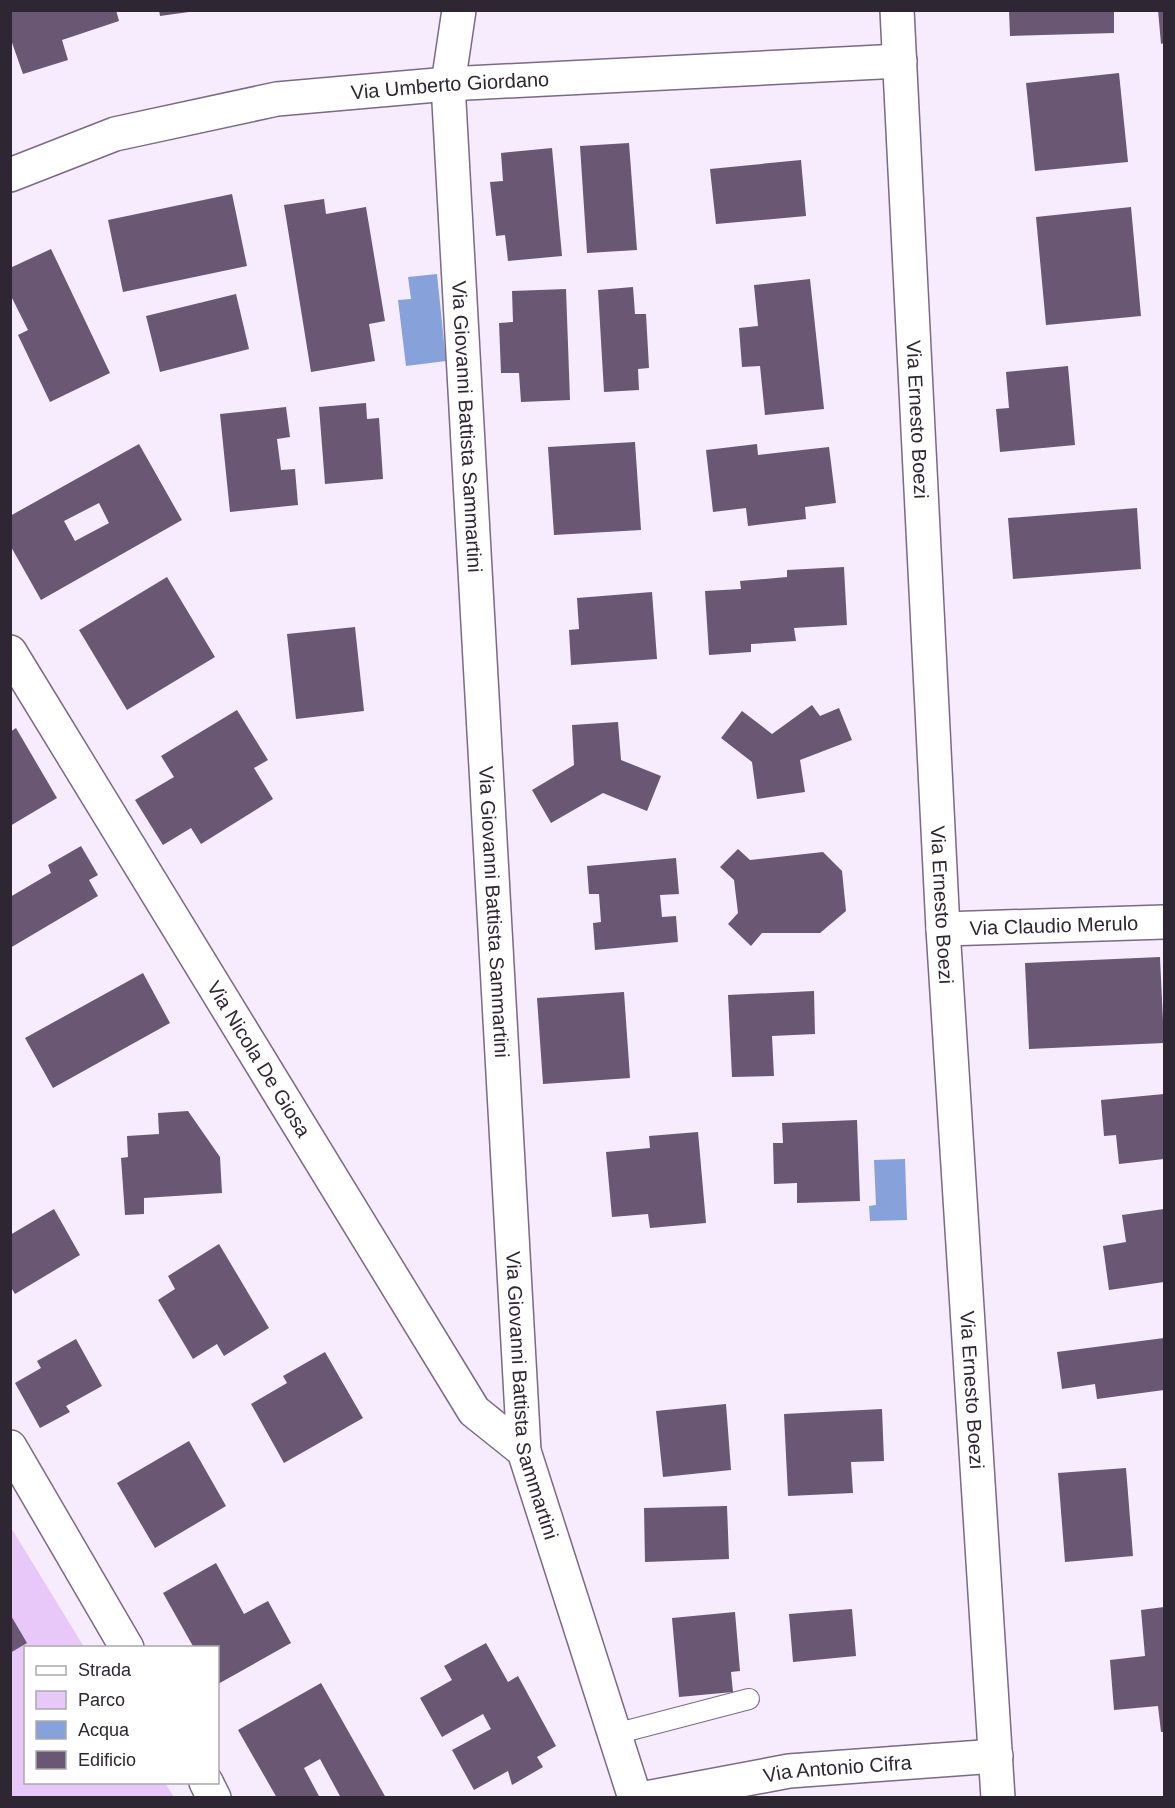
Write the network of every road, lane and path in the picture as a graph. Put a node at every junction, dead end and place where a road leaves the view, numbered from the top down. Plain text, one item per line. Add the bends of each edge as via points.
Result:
1 (459, 10) edge
2 (897, 10) edge
3 (900, 61) junction
4 (448, 84) junction
5 (10, 175) edge
6 (10, 652) edge
7 (1164, 922) edge
8 (943, 929) junction
9 (10, 1447) edge
10 (524, 1451) junction
11 (126, 1646) edge
12 (749, 1699) dead end
13 (615, 1734) junction
14 (996, 1756) junction
15 (635, 1797) edge
16 (645, 1797) edge
17 (998, 1797) edge

1 - 4 street, Via Giovanni Battista Sammartini
2 - 3 street, Via Ernesto Boezi
3 - 4 street, Via Umberto Giordano
3 - 8 street, Via Ernesto Boezi
4 - 5 street, Via Umberto Giordano via 277,99 115,134
4 - 10 street, Via Giovanni Battista Sammartini
6 - 10 street, Via Nicola De Giosa via 474,1411
7 - 8 street, Via Claudio Merulo
8 - 14 street, Via Ernesto Boezi
9 - 11 street
10 - 13 street, Via Giovanni Battista Sammartini
12 - 13 lane
13 - 15 street, Via Giovanni Battista Sammartini
14 - 16 street, Via Antonio Cifra via 789,1771
14 - 17 street, Via Ernesto Boezi

